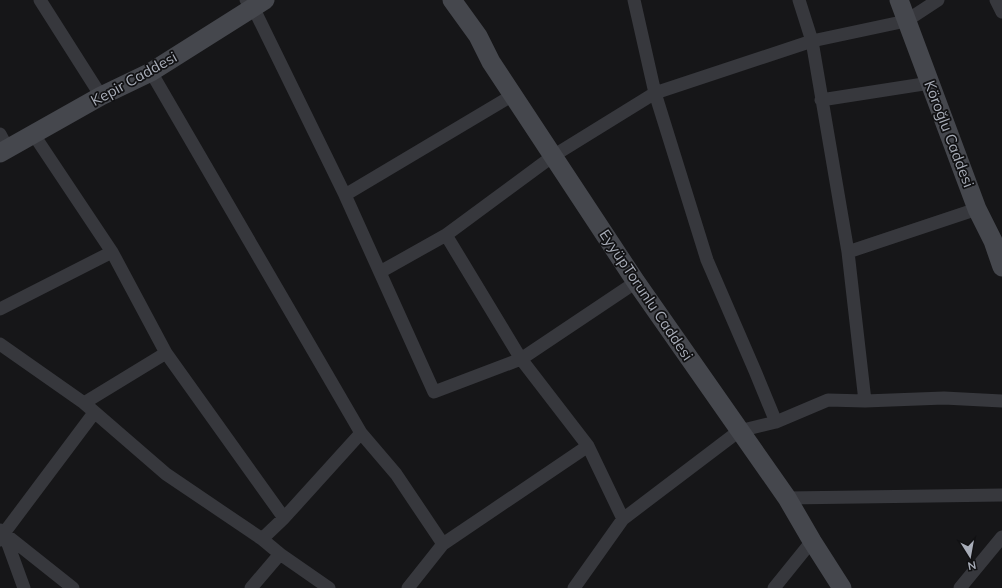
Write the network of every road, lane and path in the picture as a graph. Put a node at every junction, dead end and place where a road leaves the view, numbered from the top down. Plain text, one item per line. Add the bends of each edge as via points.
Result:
1 (40, 0) edge
2 (452, 0) edge
3 (634, 0) edge
4 (799, 0) edge
5 (899, 0) edge
6 (938, 0) edge
7 (996, 0) edge
8 (255, 2) edge
9 (1002, 12) edge
10 (906, 21) junction
11 (812, 41) junction
12 (151, 72) junction
13 (930, 83) junction
14 (655, 93) junction
15 (513, 95) junction
16 (101, 96) junction
17 (821, 100) junction
18 (34, 135) junction
19 (3, 146) edge
20 (553, 156) junction
21 (345, 195) junction
22 (977, 209) junction
23 (446, 235) junction
24 (998, 240) edge
25 (112, 252) junction
26 (848, 252) junction
27 (1002, 267) edge
28 (380, 272) junction
29 (636, 282) junction
30 (0, 309) edge
31 (0, 344) edge
32 (166, 353) junction
33 (521, 359) junction
34 (865, 401) junction
35 (1002, 401) edge
36 (84, 403) junction
37 (94, 413) junction
38 (776, 422) junction
39 (740, 431) junction
40 (361, 433) junction
41 (588, 446) junction
42 (1002, 495) edge
43 (787, 498) junction
44 (284, 518) junction
45 (623, 519) junction
46 (1, 534) edge
47 (1002, 537) edge
48 (262, 538) junction
49 (812, 542) junction
50 (443, 544) junction
51 (280, 554) junction
52 (24, 588) edge
53 (73, 588) edge
54 (251, 588) edge
55 (329, 588) edge
56 (408, 588) edge
57 (574, 588) edge
58 (774, 588) edge
59 (842, 588) edge
60 (960, 588) edge

1 - 16 street
2 - 15 street, EyyüpTorunlu Caddesi via 478,36 491,62
3 - 14 street
4 - 11 street
5 - 10 street, Köroğlu Caddesi
6 - 10 street
7 - 9 street
8 - 12 street, Kepir Caddesi
8 - 21 street
10 - 11 street
10 - 13 street, Köroğlu Caddesi
11 - 14 street
11 - 17 street
12 - 16 street, Kepir Caddesi
12 - 40 street
13 - 17 street
13 - 22 street, Köroğlu Caddesi
14 - 20 street
14 - 38 street via 708,260
15 - 20 street, EyyüpTorunlu Caddesi
15 - 21 street
16 - 18 street, Kepir Caddesi
17 - 26 street
18 - 19 street, Kepir Caddesi
18 - 25 street
20 - 23 street
20 - 29 street, EyyüpTorunlu Caddesi
21 - 28 street
22 - 24 street, Köroğlu Caddesi
22 - 26 street
23 - 28 street
23 - 33 street
24 - 27 street, Köroğlu Caddesi
25 - 30 street
25 - 32 street
26 - 34 street
28 - 33 street via 434,392
29 - 33 street
29 - 39 street, EyyüpTorunlu Caddesi
31 - 36 street
32 - 36 street
32 - 44 street
33 - 41 street
34 - 35 street via 944,398
34 - 38 street via 828,400
36 - 37 street
37 - 46 street
37 - 48 street via 166,474
38 - 39 street
39 - 43 street, EyyüpTorunlu Caddesi
39 - 45 street
40 - 44 street
40 - 50 street via 396,474
41 - 45 street
41 - 50 street
42 - 43 street
43 - 49 street, EyyüpTorunlu Caddesi
44 - 48 street
45 - 57 street
46 - 52 street
46 - 53 street
47 - 60 street
48 - 51 street
49 - 58 street
49 - 59 street, EyyüpTorunlu Caddesi
50 - 56 street
51 - 54 street
51 - 55 street

